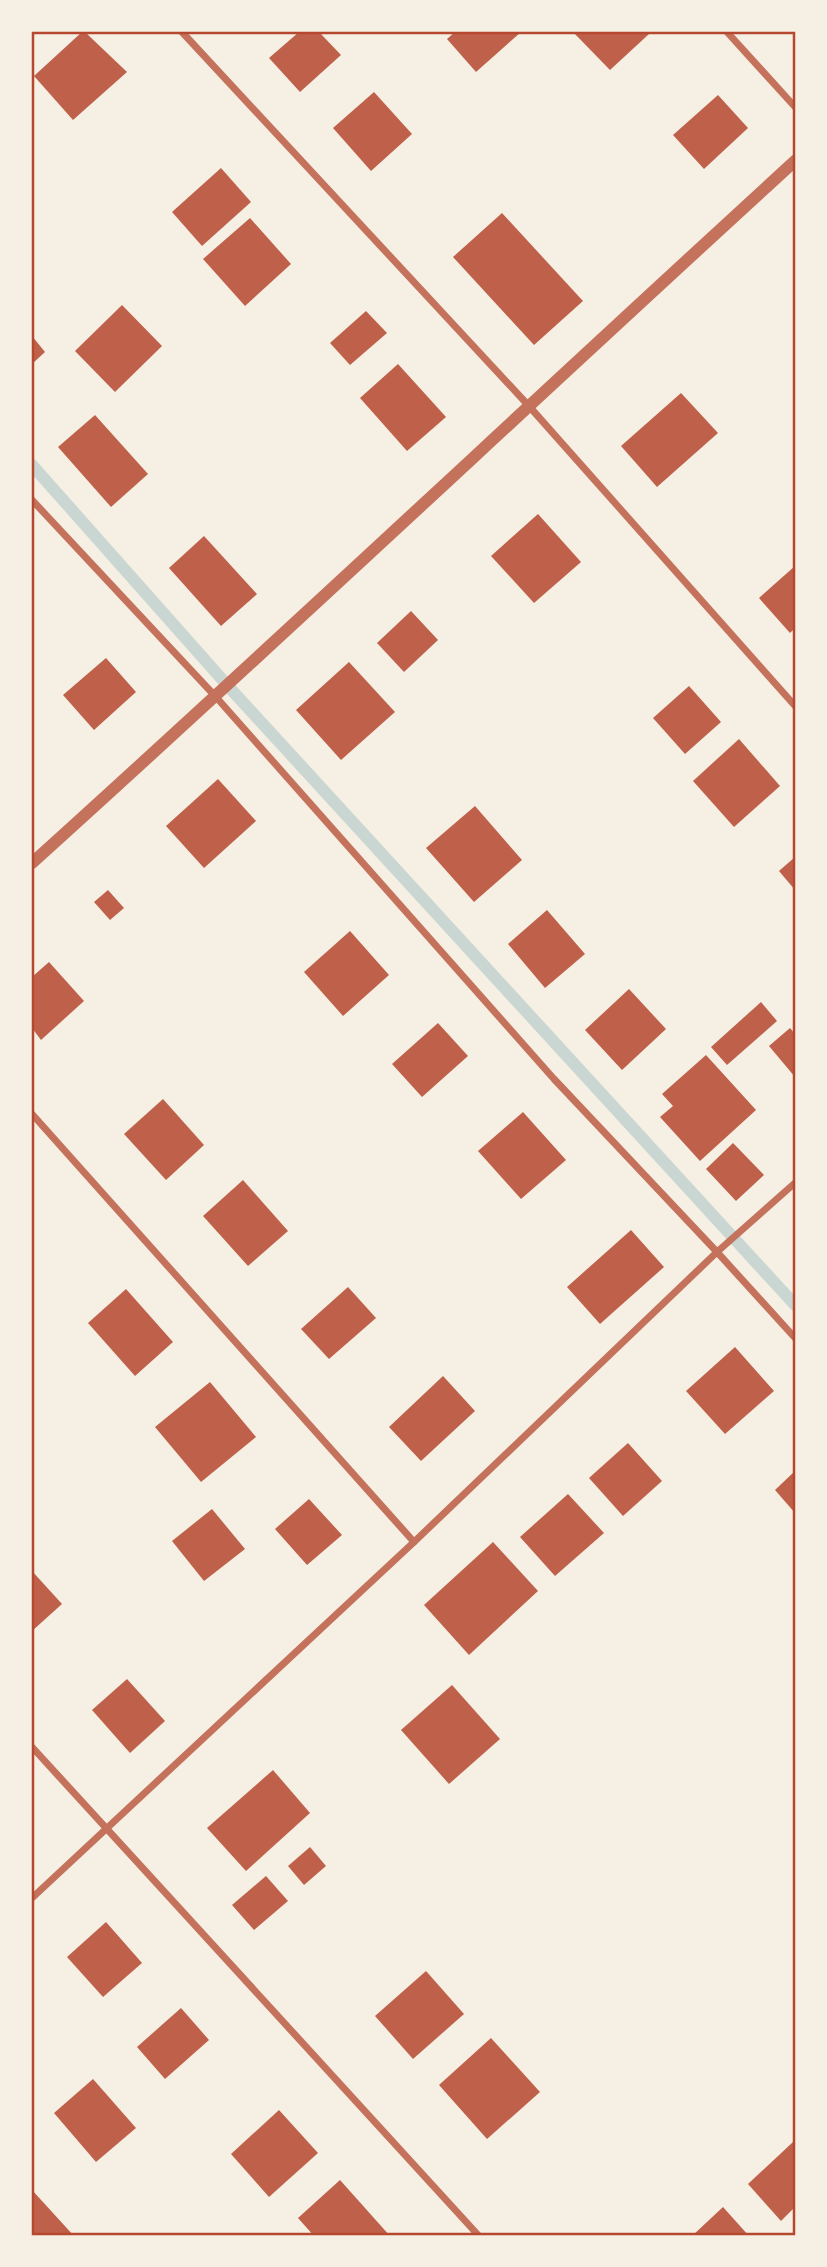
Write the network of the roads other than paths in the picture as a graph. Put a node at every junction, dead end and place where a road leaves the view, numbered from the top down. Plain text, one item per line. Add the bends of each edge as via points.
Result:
1 (182, 32) edge
2 (727, 32) edge
3 (796, 108) edge
4 (796, 160) edge
5 (528, 405) junction
6 (32, 500) edge
7 (216, 697) junction
8 (796, 707) edge
9 (32, 863) edge
10 (32, 1114) edge
11 (796, 1182) edge
12 (718, 1252) junction
13 (796, 1339) edge
14 (414, 1542) junction
15 (32, 1747) edge
16 (108, 1829) junction
17 (32, 1898) edge
18 (479, 2235) edge

1 - 5 street
2 - 3 street
4 - 5 street
5 - 7 street
5 - 8 street
6 - 7 street
7 - 9 street
7 - 12 street via 554,1079
10 - 14 street
11 - 12 street
12 - 13 street
12 - 14 street
14 - 16 street
15 - 16 street
16 - 17 street
16 - 18 street

